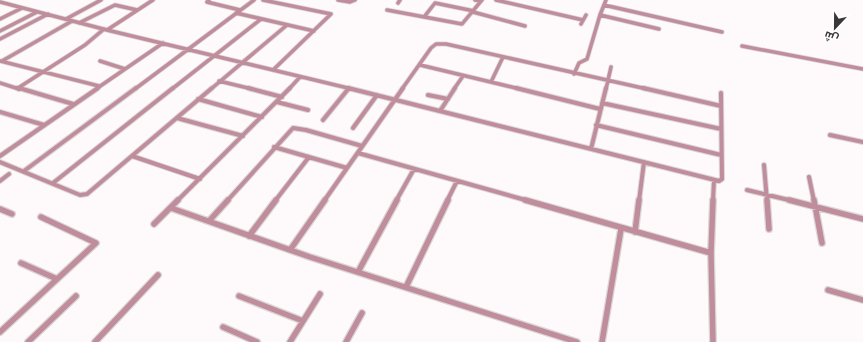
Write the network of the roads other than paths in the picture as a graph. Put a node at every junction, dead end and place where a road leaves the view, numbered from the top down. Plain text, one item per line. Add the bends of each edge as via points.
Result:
1 (101, 0) edge
2 (153, 0) edge
3 (209, 0) edge
4 (254, 0) edge
5 (263, 0) edge
6 (338, 0) edge
7 (355, 0) edge
8 (474, 0) edge
9 (496, 0) edge
10 (606, 0) edge
11 (0, 1) edge
12 (481, 1) edge
13 (604, 5) junction
14 (22, 8) junction
15 (137, 10) junction
16 (240, 10) junction
17 (387, 10) dead end
18 (37, 12) junction
19 (473, 12) junction
20 (236, 13) junction
21 (48, 14) junction
22 (586, 15) dead end
23 (600, 15) junction
24 (424, 17) junction
25 (0, 19) edge
26 (66, 19) junction
27 (261, 19) junction
28 (584, 20) junction
29 (72, 21) junction
30 (79, 23) junction
31 (581, 24) dead end
32 (287, 25) junction
33 (525, 26) dead end
34 (659, 28) dead end
35 (106, 30) junction
36 (0, 31) edge
37 (314, 31) junction
38 (722, 32) dead end
39 (0, 40) edge
40 (163, 43) junction
41 (742, 46) dead end
42 (190, 49) junction
43 (216, 55) junction
44 (503, 57) junction
45 (1, 61) edge
46 (100, 61) dead end
47 (243, 62) junction
48 (420, 65) junction
49 (611, 67) dead end
50 (125, 69) junction
51 (863, 69) edge
52 (273, 70) junction
53 (42, 71) junction
54 (574, 74) junction
55 (463, 76) junction
56 (300, 77) junction
57 (220, 81) junction
58 (607, 81) junction
59 (491, 82) junction
60 (0, 83) edge
61 (99, 86) junction
62 (348, 88) junction
63 (19, 89) junction
64 (721, 93) dead end
65 (428, 95) dead end
66 (378, 96) junction
67 (282, 97) junction
68 (198, 99) junction
69 (448, 99) junction
70 (395, 100) junction
71 (278, 102) junction
72 (602, 103) junction
73 (73, 104) junction
74 (721, 106) junction
75 (600, 109) junction
76 (308, 110) dead end
77 (440, 111) junction
78 (0, 112) edge
79 (262, 117) junction
80 (177, 118) junction
81 (323, 120) dead end
82 (44, 125) junction
83 (596, 125) junction
84 (353, 128) dead end
85 (721, 129) junction
86 (830, 135) dead end
87 (243, 136) junction
88 (863, 142) edge
89 (362, 146) junction
90 (274, 147) junction
91 (591, 149) junction
92 (358, 153) junction
93 (720, 155) junction
94 (0, 156) edge
95 (132, 156) junction
96 (309, 157) junction
97 (0, 162) edge
98 (644, 162) junction
99 (764, 165) dead end
100 (347, 168) junction
101 (414, 169) junction
102 (24, 171) junction
103 (9, 174) dead end
104 (809, 177) dead end
105 (200, 179) junction
106 (0, 180) edge
107 (714, 180) junction
108 (457, 181) junction
109 (53, 183) junction
110 (747, 190) dead end
111 (766, 195) junction
112 (815, 207) junction
113 (0, 208) edge
114 (171, 208) junction
115 (12, 214) dead end
116 (41, 216) dead end
117 (863, 219) edge
118 (208, 221) junction
119 (154, 224) dead end
120 (621, 228) junction
121 (769, 229) dead end
122 (635, 232) junction
123 (249, 236) junction
124 (822, 243) dead end
125 (290, 250) junction
126 (711, 253) junction
127 (22, 263) dead end
128 (358, 272) junction
129 (158, 275) dead end
130 (58, 279) junction
131 (406, 287) junction
132 (828, 290) dead end
133 (320, 294) dead end
134 (76, 296) dead end
135 (239, 296) dead end
136 (863, 300) edge
137 (362, 313) dead end
138 (303, 321) junction
139 (223, 327) dead end
140 (0, 332) edge
141 (28, 342) edge
142 (95, 342) edge
143 (256, 342) edge
144 (290, 342) edge
145 (346, 342) edge
146 (577, 342) edge
147 (602, 342) edge
148 (713, 342) edge

1 - 26 street
2 - 15 street
3 - 16 street via 207,2
4 - 16 street
5 - 37 street via 331,14
6 - 7 street
8 - 12 street
9 - 28 street
10 - 13 street
11 - 14 street
12 - 19 street
13 - 23 street
13 - 38 street
14 - 18 street
14 - 25 street
15 - 30 street via 115,6
15 - 35 street
16 - 20 street
17 - 24 street
18 - 21 street
18 - 36 street
19 - 24 street via 462,24
19 - 24 street via 435,3
19 - 33 street
20 - 27 street
20 - 42 street
21 - 26 street
21 - 39 street
22 - 28 street
23 - 34 street
23 - 54 street via 587,59 579,63
26 - 29 street
27 - 32 street
27 - 43 street
28 - 31 street
29 - 30 street
29 - 45 street
30 - 35 street
32 - 37 street
32 - 47 street
35 - 40 street
35 - 53 street
37 - 52 street
40 - 42 street
40 - 50 street
41 - 51 street
42 - 43 street
42 - 102 street
43 - 47 street
43 - 109 street
44 - 48 street via 439,44 434,46
44 - 54 street
44 - 59 street
45 - 53 street
46 - 50 street
47 - 52 street
47 - 57 street
48 - 55 street
48 - 70 street
49 - 58 street
50 - 61 street
52 - 56 street
53 - 61 street
53 - 63 street via 19,86
54 - 58 street
55 - 59 street
55 - 69 street
56 - 62 street
56 - 67 street
57 - 67 street
57 - 68 street
58 - 72 street
58 - 74 street
59 - 75 street
60 - 63 street
61 - 73 street
62 - 66 street
62 - 81 street
63 - 73 street
64 - 74 street
65 - 69 street
66 - 70 street
66 - 84 street
67 - 71 street
68 - 79 street
68 - 80 street
69 - 77 street
70 - 77 street
70 - 89 street
71 - 76 street
71 - 79 street
72 - 75 street
72 - 85 street
73 - 82 street
74 - 85 street
75 - 83 street
77 - 91 street
78 - 82 street
79 - 87 street
80 - 87 street
80 - 95 street
82 - 94 street
83 - 91 street
83 - 93 street
85 - 93 street
86 - 88 street
87 - 105 street
89 - 90 street via 296,128 290,130
89 - 92 street
90 - 96 street
90 - 118 street
91 - 98 street
92 - 100 street
92 - 101 street
93 - 107 street via 722,180
95 - 105 street
95 - 109 street via 87,194 83,195
96 - 100 street
96 - 123 street
97 - 102 street
98 - 107 street
98 - 122 street
99 - 111 street
100 - 125 street
101 - 108 street
101 - 128 street
102 - 109 street
103 - 106 street
104 - 112 street
105 - 114 street
107 - 126 street
108 - 120 street
108 - 131 street
110 - 111 street
111 - 112 street
111 - 121 street
112 - 117 street
112 - 124 street
113 - 115 street
114 - 118 street
114 - 119 street
116 - 130 street via 96,243
118 - 123 street
120 - 122 street
120 - 147 street
122 - 126 street
123 - 125 street
125 - 128 street
126 - 148 street
127 - 130 street
128 - 131 street
129 - 142 street
130 - 140 street
131 - 146 street
132 - 136 street
133 - 138 street
134 - 141 street
135 - 138 street
137 - 145 street
138 - 144 street
139 - 143 street

